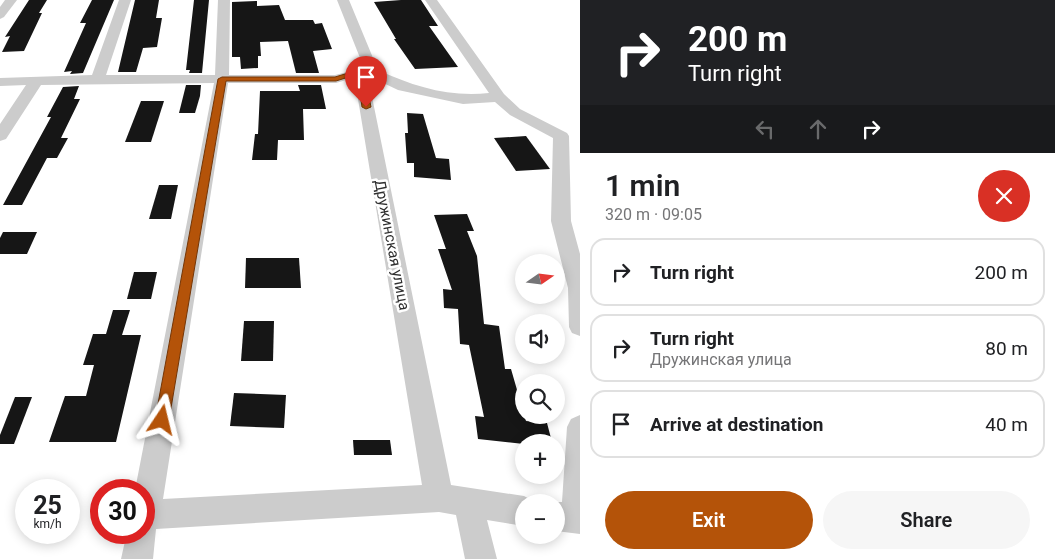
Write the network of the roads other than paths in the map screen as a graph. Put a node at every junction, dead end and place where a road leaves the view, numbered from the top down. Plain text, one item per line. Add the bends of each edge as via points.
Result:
1 (11, 0) edge
2 (125, 0) edge
3 (224, 0) edge
4 (343, 0) edge
5 (431, 0) edge
6 (0, 15) edge
7 (372, 72) junction
8 (98, 79) junction
9 (222, 79) junction
10 (36, 81) junction
11 (0, 82) edge
12 (499, 97) junction
13 (0, 136) edge
14 (580, 327) edge
15 (580, 427) edge
16 (152, 479) edge
17 (439, 498) junction
18 (468, 502) junction
19 (515, 510) edge
20 (571, 518) edge
21 (155, 522) edge
22 (140, 544) edge
23 (138, 559) edge
24 (481, 559) edge

1 - 6 street
2 - 8 street
3 - 9 street
4 - 7 street
5 - 12 street
7 - 9 street via 336,79
7 - 12 street via 403,87 463,100
7 - 17 street, Дружинская улица via 363,87
8 - 9 street
8 - 10 street
9 - 16 street
10 - 11 street
10 - 13 street
12 - 14 street via 515,112 561,136 561,221 579,288
15 - 20 street
17 - 18 street
17 - 21 street
18 - 19 street
18 - 24 street
22 - 23 street

